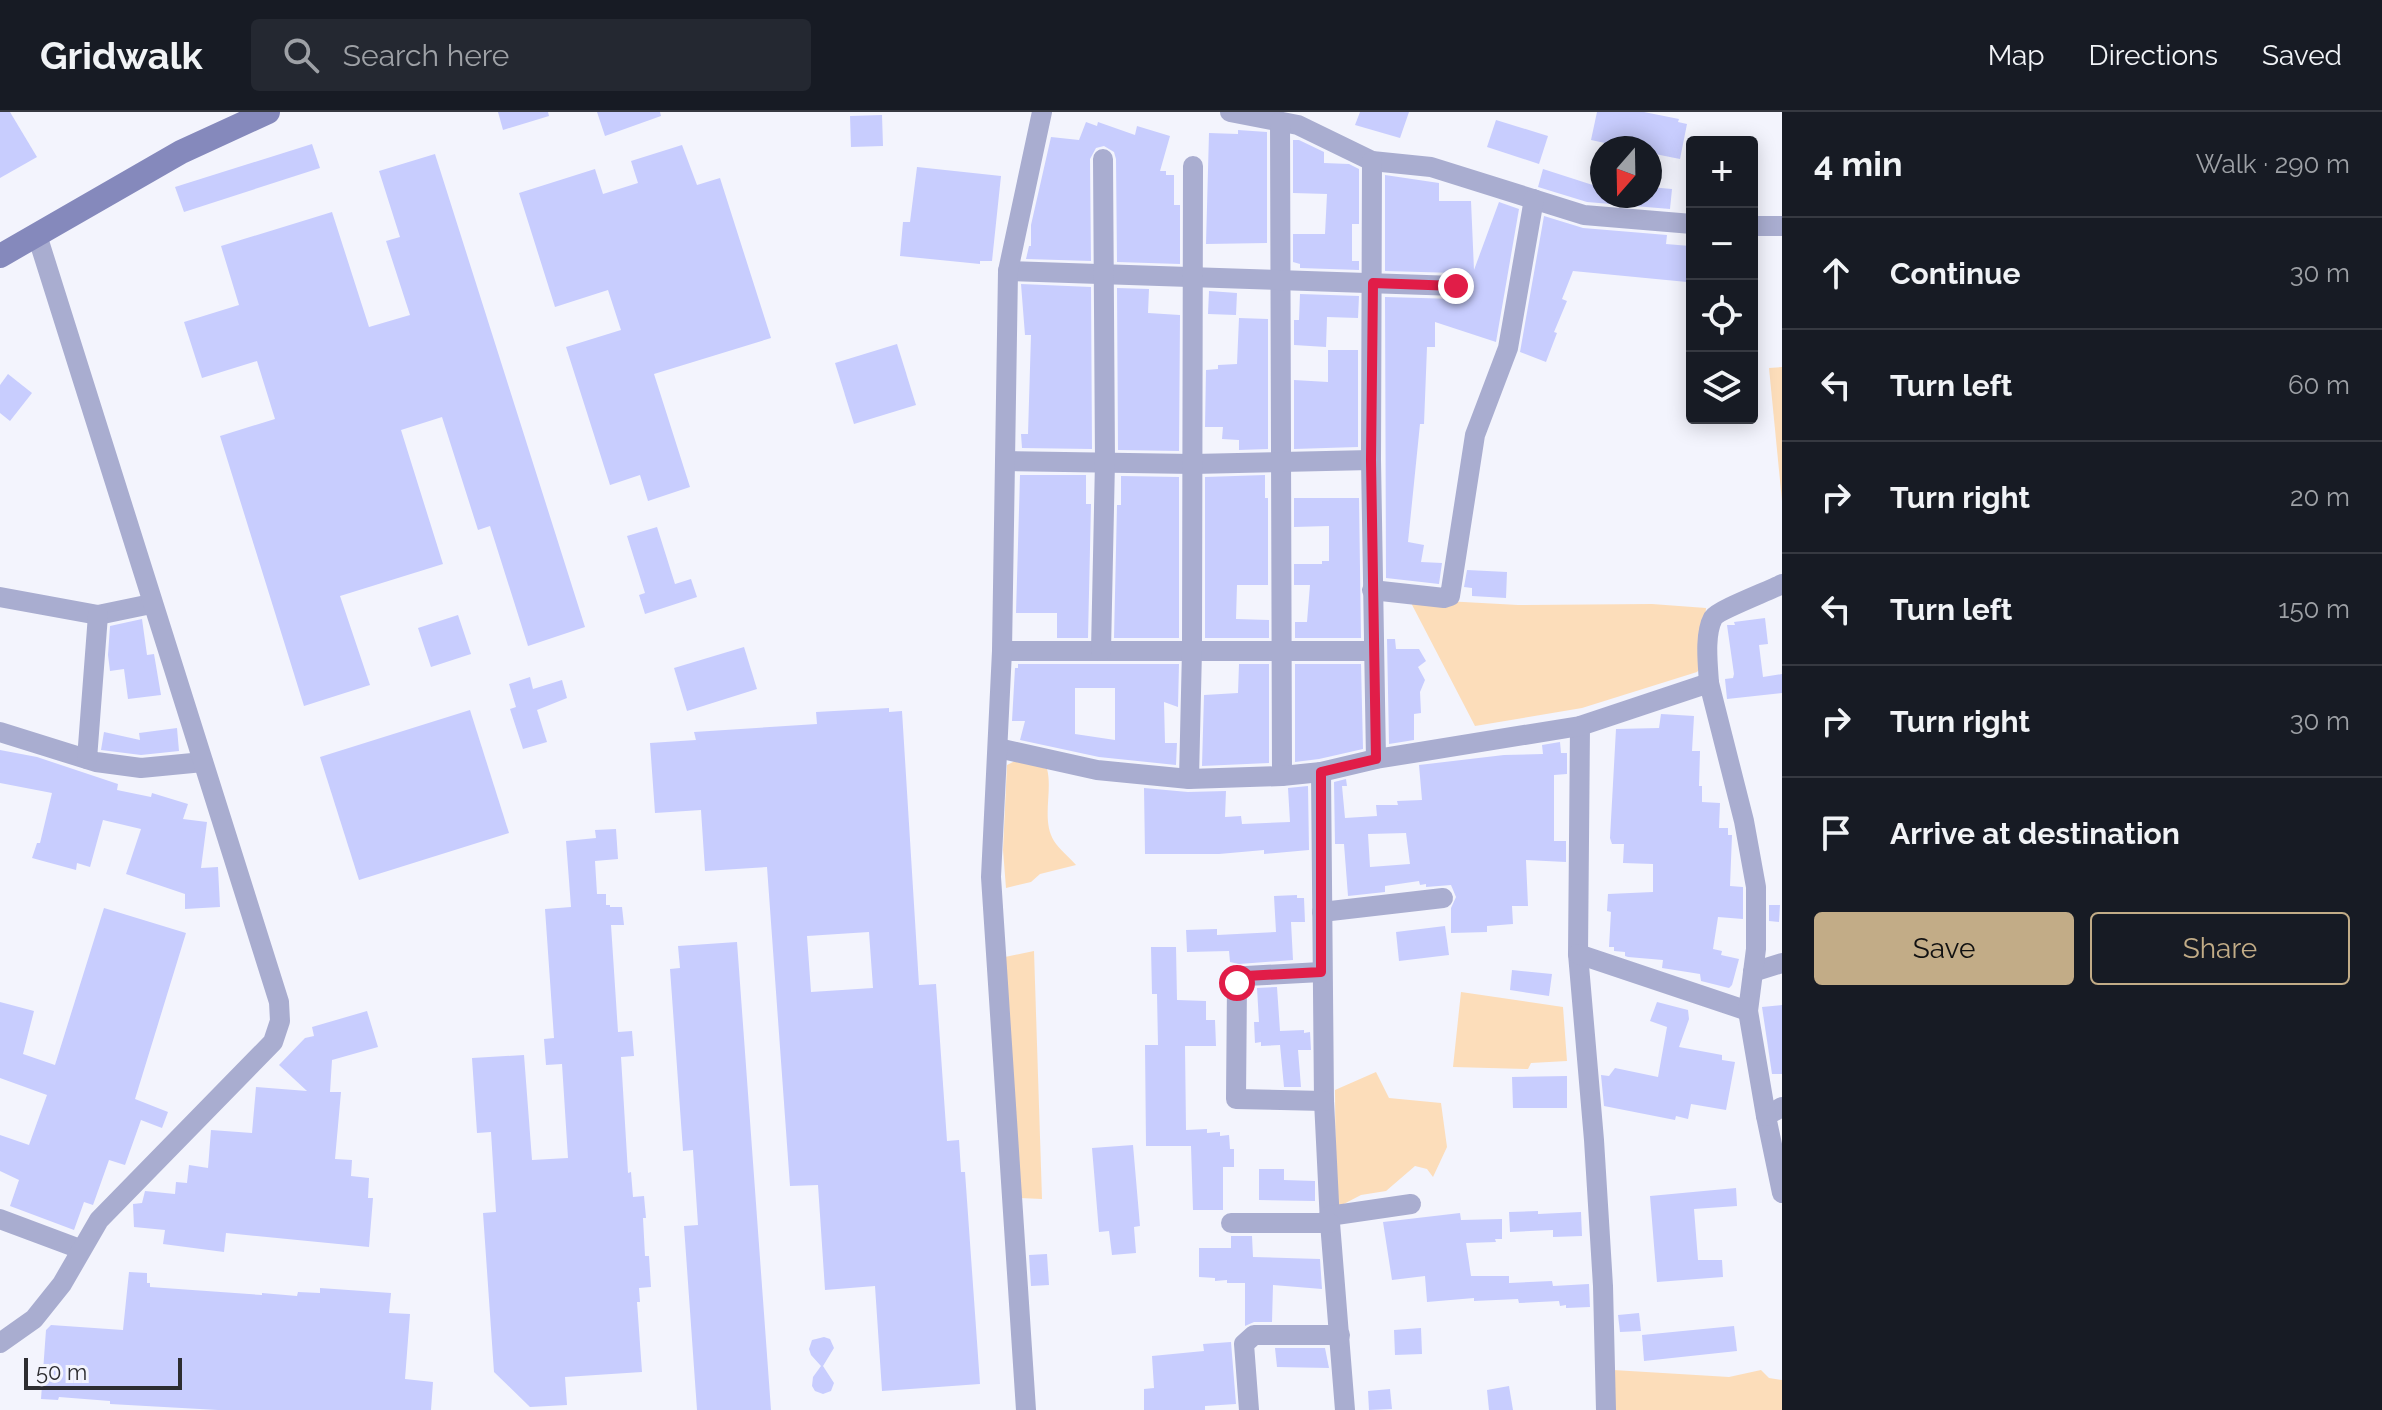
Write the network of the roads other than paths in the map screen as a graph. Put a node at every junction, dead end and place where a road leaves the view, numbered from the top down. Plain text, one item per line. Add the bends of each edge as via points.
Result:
1 (268, 112) edge
2 (1042, 112) edge
3 (1230, 112) edge
4 (1280, 122) junction
5 (1103, 159) dead end
6 (1372, 161) junction
7 (1193, 166) dead end
8 (1534, 199) junction
9 (1686, 224) edge
10 (1758, 226) edge
11 (1782, 226) edge
12 (37, 235) junction
13 (0, 256) edge
14 (1008, 271) junction
15 (1102, 274) junction
16 (1193, 277) junction
17 (1280, 280) junction
18 (1373, 283) junction
19 (1456, 286) dead end
20 (1371, 460) junction
21 (1005, 461) junction
22 (1105, 461) junction
23 (1281, 463) junction
24 (1193, 464) junction
25 (1782, 584) edge
26 (1372, 590) junction
27 (0, 597) edge
28 (151, 604) junction
29 (98, 615) junction
30 (1192, 650) junction
31 (1002, 651) junction
32 (1101, 651) junction
33 (1374, 651) junction
34 (1281, 652) junction
35 (1709, 683) junction
36 (1580, 726) junction
37 (0, 732) edge
38 (998, 748) junction
39 (87, 759) junction
40 (1376, 759) junction
41 (203, 762) junction
42 (1321, 772) junction
43 (1282, 776) junction
44 (1189, 779) junction
45 (1443, 898) dead end
46 (1322, 912) junction
47 (1578, 954) junction
48 (1782, 963) edge
49 (1321, 972) junction
50 (1753, 972) junction
51 (1748, 1011) junction
52 (1324, 1101) junction
53 (1774, 1111) edge
54 (1782, 1193) edge
55 (1411, 1204) dead end
56 (0, 1219) edge
57 (1330, 1219) junction
58 (1231, 1223) dead end
59 (80, 1249) junction
60 (1340, 1335) junction
61 (0, 1343) edge
62 (1026, 1410) edge
63 (1249, 1410) edge
64 (1345, 1410) edge
65 (1606, 1410) edge

1 - 12 street via 181,152
2 - 14 street
3 - 4 street
4 - 6 street via 1298,125
4 - 17 street
5 - 15 street
6 - 8 street via 1431,167
6 - 18 street
7 - 16 street
8 - 9 street via 1584,215
8 - 26 street via 1508,348 1475,435 1450,596
10 - 11 street
12 - 13 street
12 - 28 street
14 - 15 street
14 - 21 street
15 - 16 street
15 - 22 street
16 - 17 street
16 - 24 street
17 - 18 street
17 - 23 street
18 - 19 street
18 - 20 street
20 - 23 street
20 - 26 street
21 - 22 street
21 - 31 street
22 - 24 street
22 - 32 street
23 - 24 street
23 - 34 street
24 - 30 street
25 - 35 street via 1714,617
26 - 33 street
27 - 29 street
28 - 29 street
28 - 41 street
29 - 39 street
30 - 32 street
30 - 34 street
30 - 44 street
31 - 32 street
31 - 38 street
33 - 34 street
33 - 40 street
34 - 43 street
35 - 36 street
35 - 50 street via 1756,887
36 - 40 street
36 - 47 street
37 - 39 street
38 - 44 street via 1097,770
38 - 62 street via 991,877
39 - 41 street via 141,768
40 - 42 street
41 - 59 street via 279,1002 280,1021 273,1042 99,1220
42 - 43 street
42 - 46 street
43 - 44 street
45 - 46 street
46 - 49 street
47 - 51 street
47 - 65 street via 1595,1155
48 - 50 street
49 - 52 street
49 - 52 street via 1246,976 1237,983 1236,1099
50 - 51 street
51 - 53 street
52 - 57 street
53 - 54 street
55 - 57 street
56 - 59 street
57 - 58 street
57 - 60 street
59 - 61 street via 62,1284 34,1319
60 - 63 street via 1254,1335 1244,1344
60 - 64 street

